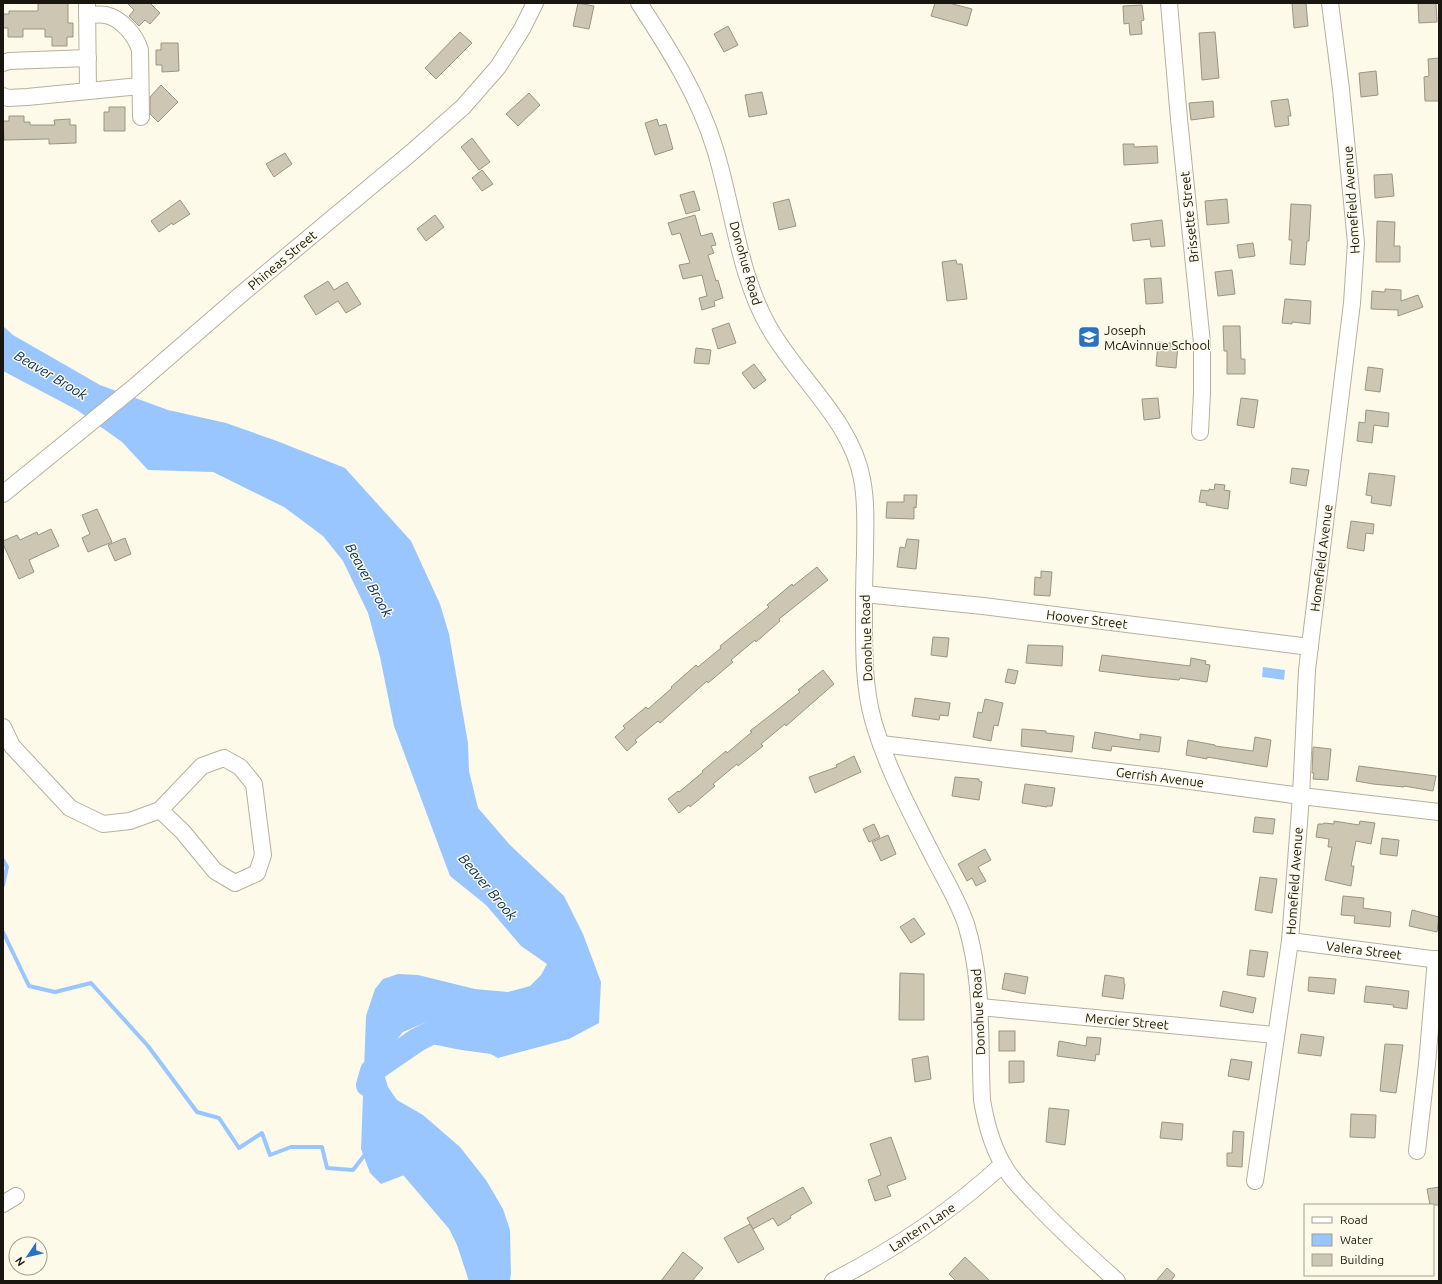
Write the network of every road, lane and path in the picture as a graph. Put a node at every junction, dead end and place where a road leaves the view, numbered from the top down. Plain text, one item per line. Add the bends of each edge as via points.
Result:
1 (535, 3) edge
2 (639, 3) edge
3 (1169, 3) edge
4 (1330, 3) edge
5 (87, 9) edge
6 (88, 58) junction
7 (3, 63) edge
8 (140, 86) junction
9 (88, 91) junction
10 (3, 96) edge
11 (141, 117) dead end
12 (1200, 432) dead end
13 (3, 494) edge
14 (864, 594) junction
15 (1310, 647) junction
16 (3, 726) edge
17 (881, 744) junction
18 (1300, 796) junction
19 (160, 810) junction
20 (1439, 812) edge
21 (1290, 941) junction
22 (1438, 960) edge
23 (980, 1006) junction
24 (1275, 1034) junction
25 (1417, 1151) dead end
26 (1003, 1164) junction
27 (1255, 1181) dead end
28 (833, 1281) edge
29 (1117, 1281) edge

1 - 13 street, Phineas Street via 498,67 463,107 133,388
2 - 14 street, Donohue Road via 680,69 705,118 721,168 745,270 760,311 780,345 843,430 856,456 866,504
3 - 12 street, Brissette Street via 1202,343
4 - 15 street, Homefield Avenue via 1356,243 1352,303
5 - 6 street
5 - 8 street via 120,22 138,42
6 - 7 street
6 - 9 street
8 - 9 street
8 - 11 street
9 - 10 street via 27,97
14 - 15 street, Hoover Street via 983,606
14 - 17 street, Donohue Road via 864,665 872,715
15 - 18 street, Homefield Avenue
16 - 19 street via 12,746 70,808 103,824 130,821
17 - 18 street, Gerrish Avenue
17 - 23 street, Donohue Road via 898,787 950,887 965,922 974,954
18 - 20 street, Gerrish Avenue
18 - 21 street, Homefield Avenue
19 - 19 street via 202,766 224,758 240,767 254,784 263,855 257,873 235,883 215,871 183,832
21 - 22 street, Valera Street
21 - 24 street, Homefield Avenue
22 - 25 street
23 - 24 street, Mercier Street
23 - 26 street, Donohue Road via 981,1074 985,1117
24 - 27 street, Homefield Avenue
26 - 28 street, Lantern Lane via 968,1195 924,1227
26 - 29 street, Donohue Road via 1027,1195 1060,1229

